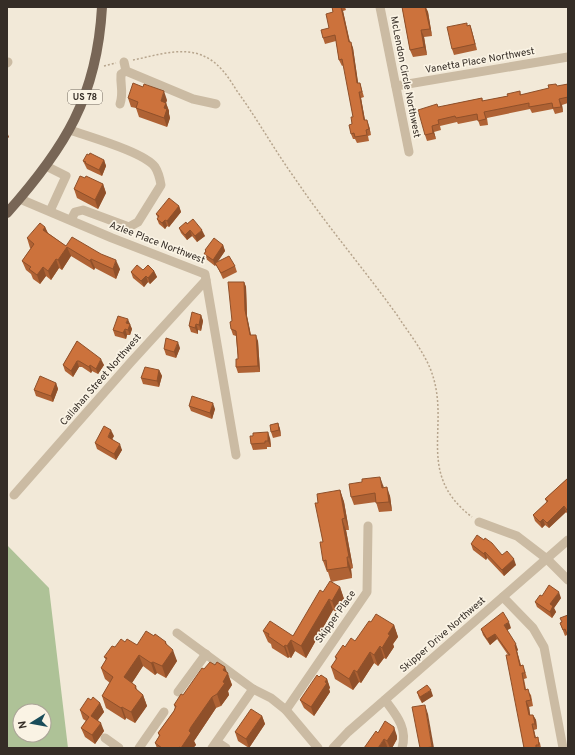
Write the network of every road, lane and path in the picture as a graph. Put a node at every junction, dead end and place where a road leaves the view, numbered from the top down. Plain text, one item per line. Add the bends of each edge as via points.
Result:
1 (102, 7) edge
2 (380, 7) edge
3 (568, 56) edge
4 (124, 62) junction
5 (94, 68) junction
6 (126, 71) junction
7 (396, 86) junction
8 (120, 104) dead end
9 (216, 104) dead end
10 (70, 130) junction
11 (409, 152) dead end
12 (46, 166) junction
13 (20, 199) junction
14 (50, 211) junction
15 (7, 214) edge
16 (70, 220) junction
17 (206, 280) junction
18 (236, 455) dead end
19 (14, 495) dead end
20 (478, 522) joint
21 (368, 526) dead end
22 (568, 540) edge
23 (547, 559) junction
24 (568, 580) edge
25 (503, 597) junction
26 (178, 633) dead end
27 (206, 654) junction
28 (253, 689) junction
29 (178, 692) dead end
30 (385, 700) junction
31 (286, 710) junction
32 (164, 712) dead end
33 (105, 738) dead end
34 (215, 745) edge
35 (119, 748) edge
36 (139, 748) edge
37 (226, 748) edge
38 (318, 748) edge
39 (333, 748) edge
40 (402, 748) edge
41 (562, 748) edge

1 - 5 main road, US 78
2 - 7 street, McLendon Circle Northwest
3 - 7 street, Vanetta Place Northwest
4 - 5 path
4 - 6 street
4 - 20 path via 181,50 203,55 220,68 262,126 295,180 424,355 436,387 438,463 441,478 452,497
5 - 10 main road, US 78 via 84,100
6 - 8 street via 122,74 120,87 123,94
6 - 9 street via 193,99
7 - 11 street, McLendon Circle Northwest
10 - 12 main road, US 78
10 - 16 street via 130,151 154,166 161,185 133,226 129,227 83,210 75,212
12 - 13 main road, US 78
12 - 14 street via 66,176
13 - 14 street, Azlee Place Northwest
13 - 15 main road, US 78
14 - 16 street, Azlee Place Northwest
16 - 17 street, Azlee Place Northwest via 205,274
17 - 18 street, Azlee Place Northwest
17 - 19 street, Callahan Street Northwest
20 - 23 street via 517,536
21 - 31 street, Skipper Place via 367,592
22 - 23 street, Skipper Drive Northwest
23 - 24 street
23 - 25 street, Skipper Drive Northwest
25 - 30 street, Skipper Drive Northwest
25 - 41 street via 533,628 544,647
26 - 27 street
27 - 28 street
27 - 29 street
28 - 31 street via 271,698
28 - 34 street
30 - 39 street, Skipper Drive Northwest
30 - 40 street via 403,728
31 - 38 street
32 - 36 street
33 - 35 street
34 - 37 street

